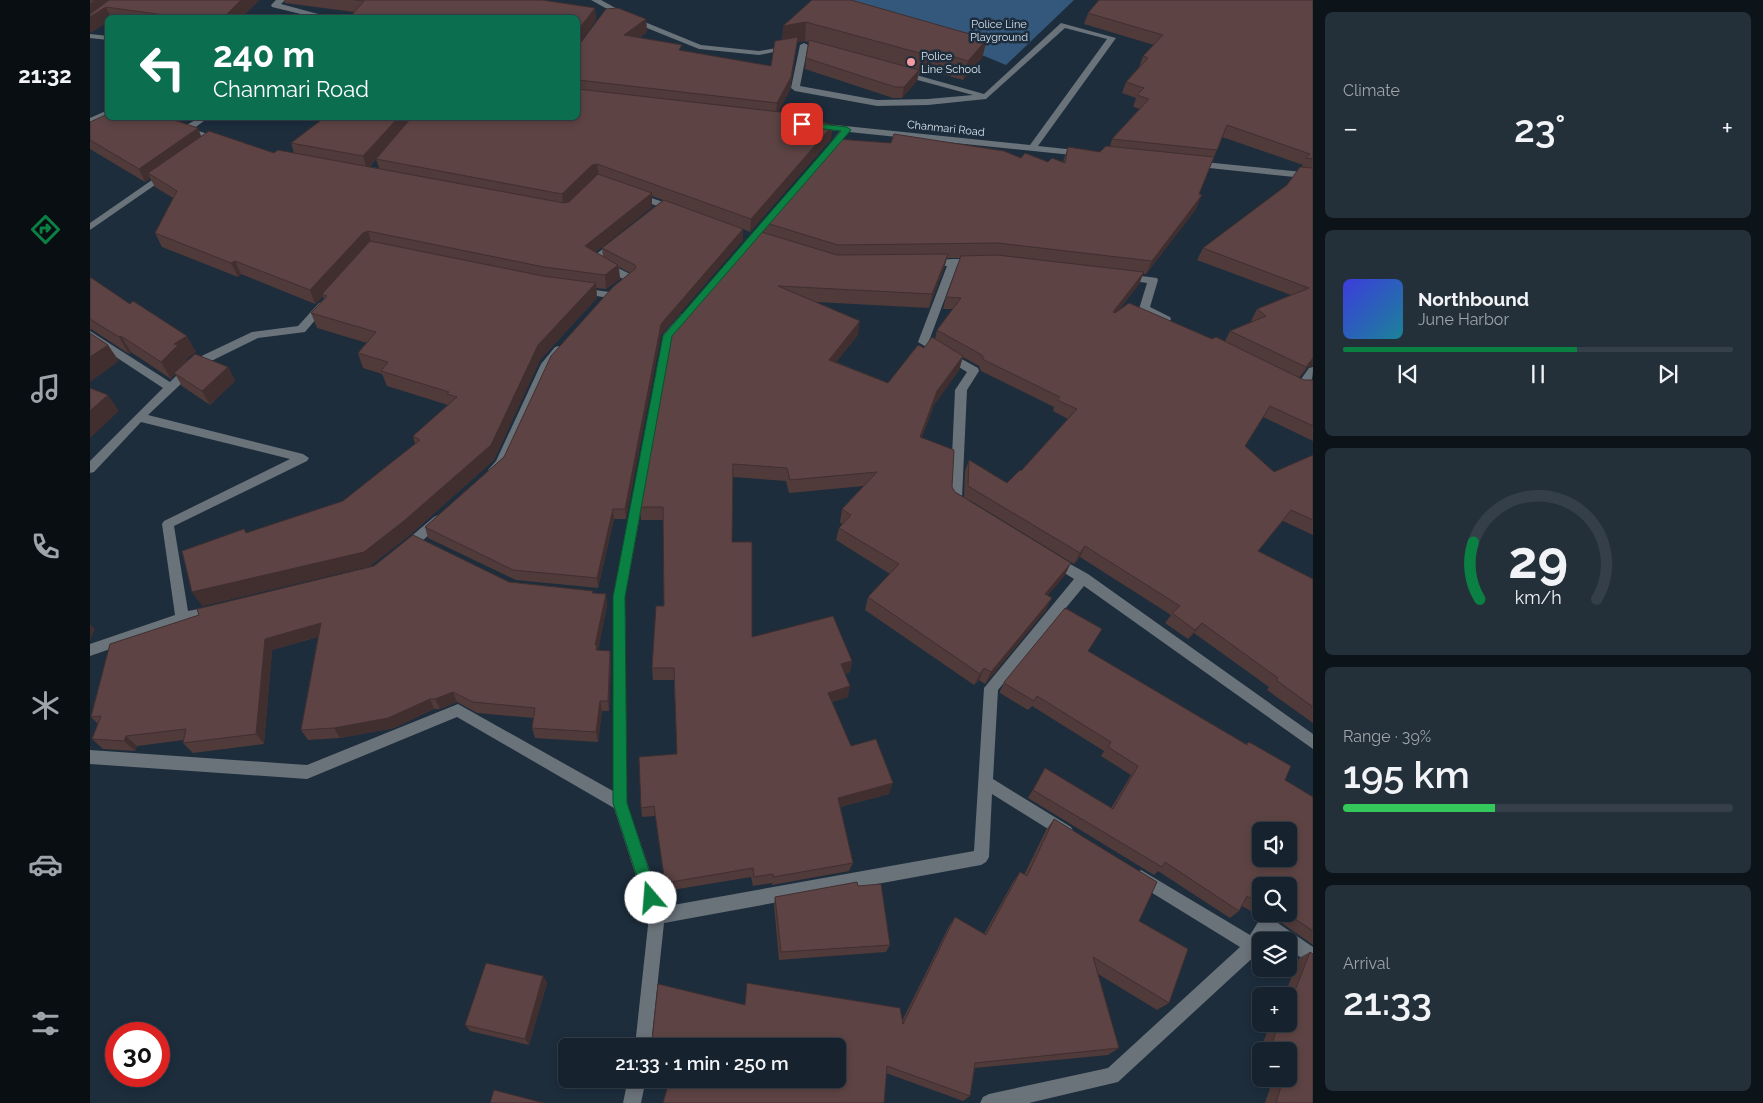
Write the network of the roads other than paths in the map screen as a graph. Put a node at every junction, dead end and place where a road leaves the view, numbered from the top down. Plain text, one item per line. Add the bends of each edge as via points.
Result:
1 (281, 0) edge
2 (595, 0) edge
3 (316, 15) edge
4 (628, 17) junction
5 (612, 18) edge
6 (90, 36) edge
7 (105, 38) edge
8 (804, 45) junction
9 (814, 48) edge
10 (890, 69) edge
11 (986, 96) junction
12 (105, 114) edge
13 (201, 120) edge
14 (90, 122) edge
15 (804, 125) edge
16 (847, 130) junction
17 (230, 145) edge
18 (1032, 148) junction
19 (1090, 154) edge
20 (822, 158) edge
21 (1187, 164) edge
22 (176, 167) edge
23 (1313, 176) edge
24 (626, 192) edge
25 (681, 212) edge
26 (90, 227) edge
27 (624, 236) edge
28 (953, 262) junction
29 (986, 262) edge
30 (914, 263) edge
31 (1113, 275) edge
32 (573, 290) edge
33 (333, 293) edge
34 (609, 295) junction
35 (694, 305) edge
36 (596, 309) edge
37 (1179, 326) edge
38 (90, 335) edge
39 (565, 344) edge
40 (1313, 370) edge
41 (1283, 379) edge
42 (170, 387) junction
43 (139, 417) junction
44 (90, 468) edge
45 (487, 477) edge
46 (973, 511) edge
47 (444, 514) edge
48 (1041, 552) edge
49 (396, 556) edge
50 (1083, 578) junction
51 (230, 607) edge
52 (182, 618) junction
53 (90, 650) edge
54 (1313, 742) edge
55 (90, 757) edge
56 (985, 782) junction
57 (620, 803) junction
58 (1077, 839) edge
59 (1127, 870) edge
60 (657, 916) junction
61 (1261, 932) edge
62 (1277, 932) edge
63 (1252, 945) edge
64 (1297, 946) edge
65 (1252, 947) edge
66 (1313, 957) edge
67 (644, 1038) edge
68 (635, 1088) edge
69 (632, 1103) edge
70 (989, 1103) edge

1 - 3 street via 275,6
2 - 4 street
4 - 5 street
4 - 8 street via 699,48 759,53
6 - 7 street
8 - 9 street
8 - 11 street via 795,88 877,104
10 - 11 street
11 - 18 street via 1064,24 1112,38
12 - 14 street
13 - 17 street via 186,129 210,142
15 - 16 street, Chanmari Road
16 - 18 street, Chanmari Road
16 - 20 street
18 - 19 street, Chanmari Road
21 - 23 street
22 - 26 street
24 - 25 street via 659,208
27 - 34 street via 593,260 630,278
28 - 29 street
28 - 30 street
28 - 46 street via 923,342 974,371 961,390 956,500
31 - 37 street via 1153,280 1144,308
32 - 34 street
33 - 42 street via 301,329 256,335 194,364
34 - 36 street
35 - 57 street via 668,336 614,596
38 - 42 street
39 - 45 street via 546,364 501,464
40 - 41 street via 1301,387
42 - 43 street
43 - 44 street
43 - 52 street via 303,458 168,524
47 - 49 street via 421,541
48 - 50 street
50 - 54 street
50 - 56 street via 991,688
51 - 52 street
52 - 53 street
55 - 57 street via 307,772 458,710
56 - 58 street
56 - 60 street via 981,857
57 - 60 street
59 - 63 street
60 - 67 street
61 - 62 street via 1266,924
64 - 66 street
65 - 70 street via 1112,1076
68 - 69 street

